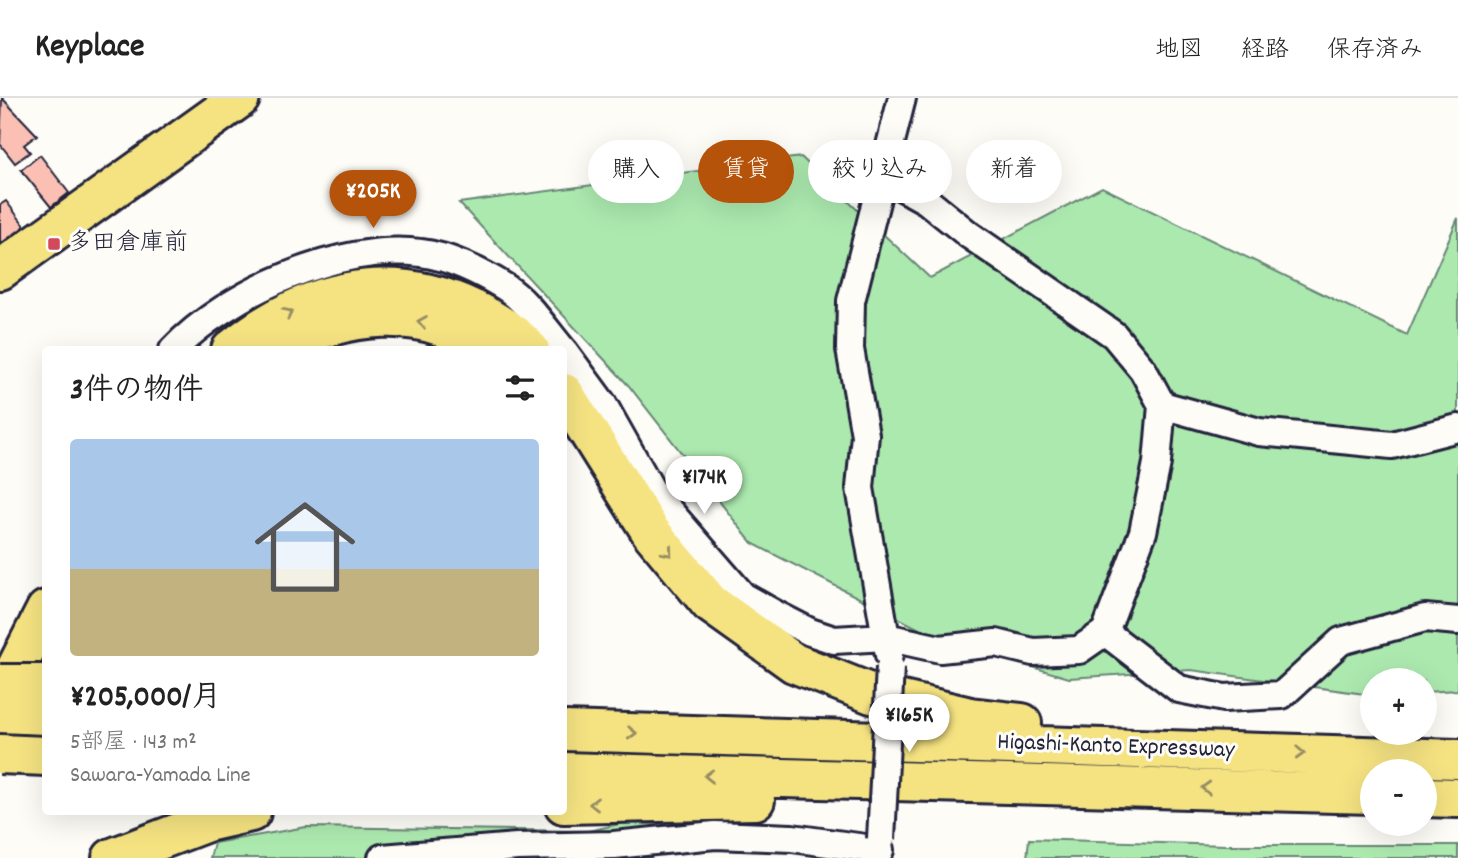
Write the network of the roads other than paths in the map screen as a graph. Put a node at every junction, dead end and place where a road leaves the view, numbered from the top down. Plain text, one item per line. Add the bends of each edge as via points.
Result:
1 (240, 98) edge
2 (902, 98) edge
3 (891, 140) edge
4 (876, 203) edge
5 (929, 203) edge
6 (0, 270) edge
7 (177, 346) edge
8 (236, 346) edge
9 (280, 346) edge
10 (477, 346) edge
11 (525, 346) edge
12 (559, 346) edge
13 (567, 355) edge
14 (567, 398) edge
15 (1162, 405) junction
16 (1458, 428) edge
17 (42, 618) edge
18 (1458, 621) edge
19 (1105, 632) junction
20 (886, 637) junction
21 (42, 676) edge
22 (0, 684) edge
23 (42, 684) edge
24 (0, 700) edge
25 (0, 713) edge
26 (42, 715) edge
27 (567, 731) edge
28 (1256, 751) junction
29 (0, 754) edge
30 (42, 756) edge
31 (1458, 759) edge
32 (0, 770) edge
33 (567, 772) edge
34 (1127, 786) junction
35 (1360, 794) edge
36 (1437, 797) edge
37 (1458, 798) edge
38 (567, 804) edge
39 (238, 815) edge
40 (880, 849) edge
41 (112, 858) edge
42 (382, 858) edge

1 - 6 main road
2 - 3 street
4 - 20 street via 852,301 850,349 865,435 860,488
5 - 15 street via 1114,335 1143,370
7 - 12 street via 208,317 242,295 290,275 375,253 421,253 472,270 507,289
8 -> 11 main road via 257,328 303,305 355,288 406,289 447,298 489,318
10 -> 9 main road via 442,325 398,318 361,318 314,328
13 - 20 street via 603,404 652,491 743,596 834,640
14 -> 28 main road via 651,532 710,603 794,663 872,694 970,717
15 - 16 street via 1259,432 1392,445
15 - 19 street via 1157,463 1143,532
17 - 24 main road
18 - 19 street via 1425,618 1341,641 1282,695 1224,698 1179,689
19 - 20 street via 1079,650 1032,652 996,643 940,649
20 - 40 street, bridge via 890,667
21 - 32 main road
22 - 23 main road, bridge
25 - 26 main road, bridge
27 -> 28 main road, Higashi-Kanto Expressway
28 -> 31 main road, Higashi-Kanto Expressway
29 - 30 main road, bridge
34 -> 33 main road, Higashi-Kanto Expressway
35 -> 34 main road, Higashi-Kanto Expressway
34 -> 38 main road
36 - 37 main road
39 - 41 main road
40 - 42 street via 792,838 715,835

